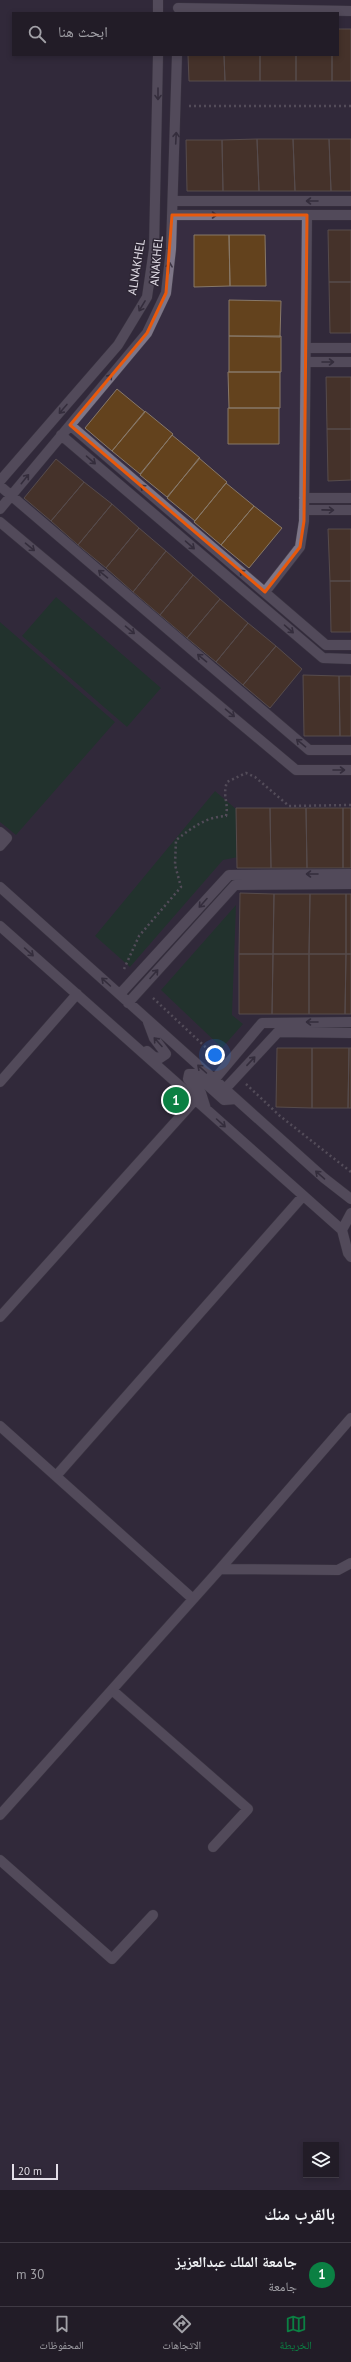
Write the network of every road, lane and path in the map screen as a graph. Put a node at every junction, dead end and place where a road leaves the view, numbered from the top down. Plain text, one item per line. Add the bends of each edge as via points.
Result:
1 (158, 0) edge
2 (178, 7) edge
3 (351, 11) edge
4 (158, 12) edge
5 (158, 56) edge
6 (177, 56) edge
7 (189, 106) dead end
8 (351, 106) edge
9 (173, 201) junction
10 (351, 201) edge
11 (172, 215) junction
12 (307, 215) junction
13 (351, 215) edge
14 (306, 348) junction
15 (351, 348) edge
16 (306, 362) junction
17 (351, 362) edge
18 (70, 424) junction
19 (61, 435) junction
20 (0, 481) edge
21 (0, 486) edge
22 (11, 496) junction
23 (304, 498) junction
24 (351, 498) edge
25 (0, 509) edge
26 (304, 510) junction
27 (351, 510) edge
28 (0, 522) edge
29 (264, 592) junction
30 (351, 645) edge
31 (351, 659) edge
32 (351, 750) edge
33 (351, 770) edge
34 (351, 806) edge
35 (0, 832) edge
36 (0, 846) edge
37 (351, 874) edge
38 (351, 884) edge
39 (0, 887) edge
40 (0, 926) edge
41 (124, 970) dead end
42 (77, 994) junction
43 (120, 994) junction
44 (153, 998) dead end
45 (128, 1003) junction
46 (148, 1020) junction
47 (351, 1022) edge
48 (351, 1033) edge
49 (122, 1034) junction
50 (215, 1056) dead end
51 (214, 1080) junction
52 (0, 1082) edge
53 (244, 1082) dead end
54 (225, 1089) junction
55 (236, 1099) junction
56 (195, 1100) junction
57 (206, 1110) junction
58 (351, 1172) edge
59 (303, 1196) junction
60 (351, 1198) edge
61 (351, 1213) edge
62 (342, 1230) junction
63 (351, 1257) edge
64 (0, 1317) edge
65 (351, 1418) edge
66 (0, 1426) edge
67 (56, 1476) junction
68 (351, 1563) edge
69 (220, 1569) junction
70 (193, 1599) junction
71 (112, 1690) junction
72 (0, 1815) edge
73 (213, 1847) dead end
74 (0, 1860) edge
75 (153, 1914) dead end

1 - 4 street
2 - 3 street
5 -> 20 street, ALNAKHEL via 154,249 147,297 118,345
9 -> 6 street, ANAKHEL
7 - 8 path
10 -> 9 street
9 - 11 street, ANAKHEL
11 -> 12 street
18 -> 11 street, ANAKHEL via 147,333 166,293
12 - 13 street
12 - 14 street
14 - 15 street
14 - 16 street
16 -> 17 street
16 - 23 street
18 - 19 street, ANAKHEL
29 -> 18 street
22 -> 19 street, ANAKHEL
19 -> 31 street via 322,658
21 - 22 street
22 - 25 street, ANAKHEL
32 -> 22 street via 309,750
23 - 24 street
23 - 26 street
26 -> 27 street
26 - 29 street via 300,548
28 -> 33 street via 296,770
29 - 30 street via 326,645
34 - 41 path via 289,806 255,777 246,773 227,782 223,793 227,808 226,816 213,816 176,840 175,865 181,887 139,936
35 - 36 street via 7,838
37 -> 43 street via 229,875
45 -> 38 street via 235,885
43 -> 39 street
40 -> 42 street
42 - 49 street
42 - 52 street
43 - 45 street
44 - 50 path
45 - 46 street
49 -> 46 street via 154,1057 160,1058 166,1054 154,1038
51 -> 46 street
47 -> 51 street via 262,1023
54 -> 48 street via 278,1032
49 - 56 street
51 - 54 street
53 - 58 path via 280,1116
54 - 55 street
55 - 57 street via 224,1100 195,1074 189,1074 188,1079 201,1093
60 -> 55 street via 324,1178
56 - 57 street
56 - 64 street
57 -> 59 street
59 - 62 street
59 - 67 street
61 - 62 street
62 - 63 street
65 - 69 street
66 - 67 street
67 - 70 street
68 - 69 street via 338,1570
69 - 70 street
70 - 71 street
71 - 72 street
71 - 73 street via 248,1809
74 - 75 street via 112,1959

